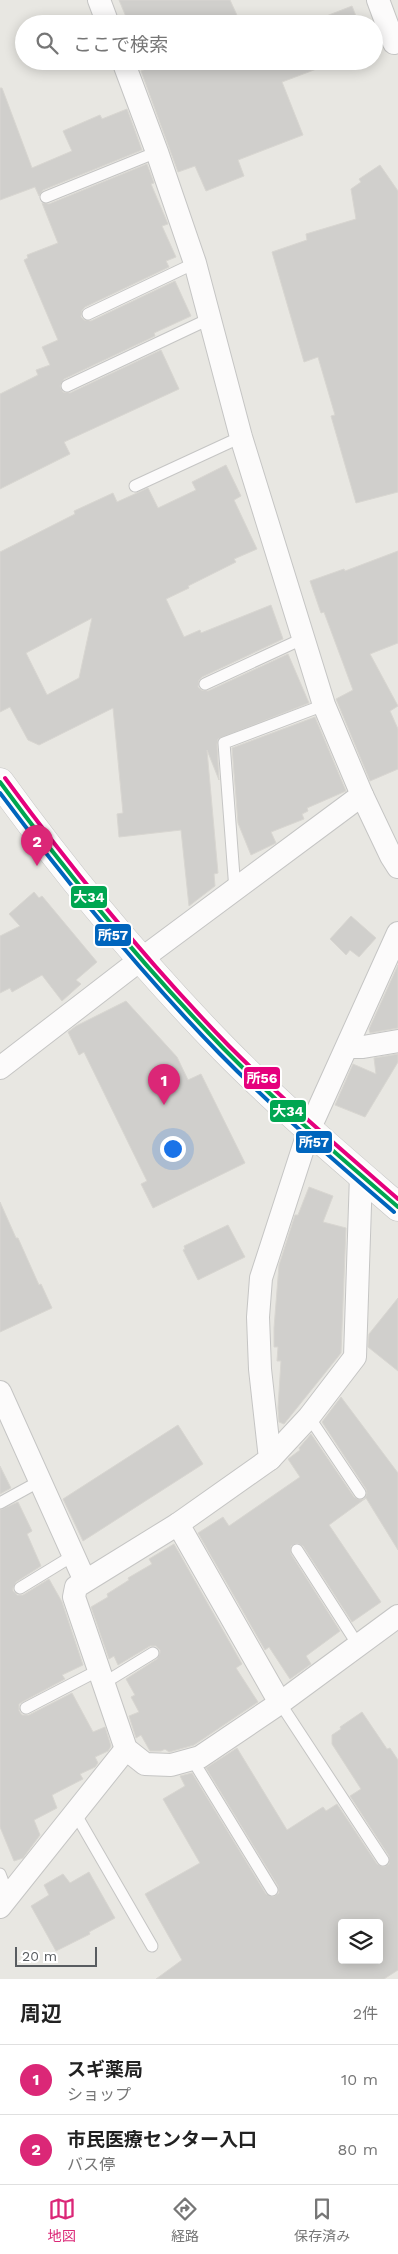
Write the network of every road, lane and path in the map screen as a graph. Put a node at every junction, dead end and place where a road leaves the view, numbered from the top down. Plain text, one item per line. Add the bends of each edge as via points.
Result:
1 (99, 0) edge
2 (378, 0) edge
3 (105, 15) edge
4 (398, 42) edge
5 (125, 70) edge
6 (157, 152) junction
7 (46, 197) dead end
8 (195, 263) junction
9 (88, 314) dead end
10 (209, 319) junction
11 (67, 386) dead end
12 (241, 437) junction
13 (135, 486) dead end
14 (302, 639) junction
15 (205, 684) dead end
16 (324, 705) junction
17 (0, 782) edge
18 (362, 795) junction
19 (398, 867) edge
20 (235, 890) junction
21 (398, 933) edge
22 (140, 960) junction
23 (398, 1041) edge
24 (348, 1047) junction
25 (0, 1068) edge
26 (310, 1130) junction
27 (361, 1175) junction
28 (398, 1207) edge
29 (0, 1392) edge
30 (308, 1417) junction
31 (270, 1459) junction
32 (40, 1481) junction
33 (360, 1493) dead end
34 (0, 1503) edge
35 (178, 1524) junction
36 (297, 1550) dead end
37 (74, 1555) junction
38 (85, 1581) junction
39 (20, 1588) dead end
40 (398, 1616) edge
41 (358, 1645) junction
42 (153, 1654) dead end
43 (102, 1677) junction
44 (280, 1703) junction
45 (26, 1708) dead end
46 (126, 1749) junction
47 (192, 1759) junction
48 (75, 1813) junction
49 (383, 1860) dead end
50 (0, 1874) edge
51 (272, 1890) dead end
52 (4, 1901) edge
53 (152, 1946) dead end

1 - 3 street
2 - 4 street via 394,43
5 - 6 street
6 - 7 lane
6 - 8 street
8 - 9 lane
8 - 10 street
10 - 11 lane
10 - 12 street
12 - 13 lane
12 - 14 street
14 - 15 lane
14 - 16 street
16 - 18 street
16 - 20 lane via 224,743
17 - 22 street
18 - 19 street
18 - 20 street
20 - 22 street
21 - 24 street
22 - 25 street
22 - 26 street via 226,1050
23 - 24 street
24 - 26 street
26 - 27 street
26 - 31 street via 260,1278 260,1370
27 - 28 street
27 - 30 street via 356,1357
29 - 32 street
30 - 31 street
30 - 33 lane
31 - 35 street
32 - 34 lane
32 - 37 street
35 - 38 street
35 - 44 street
36 - 41 lane
37 - 38 street
37 - 39 lane
38 - 43 street via 76,1587 74,1597
40 - 41 street
41 - 44 street
42 - 43 lane
43 - 45 lane
43 - 46 street
44 - 47 street via 200,1758
44 - 49 lane
46 - 47 street via 145,1764 172,1765
46 - 48 street
47 - 51 lane
48 - 52 street
48 - 53 lane
50 - 52 lane

